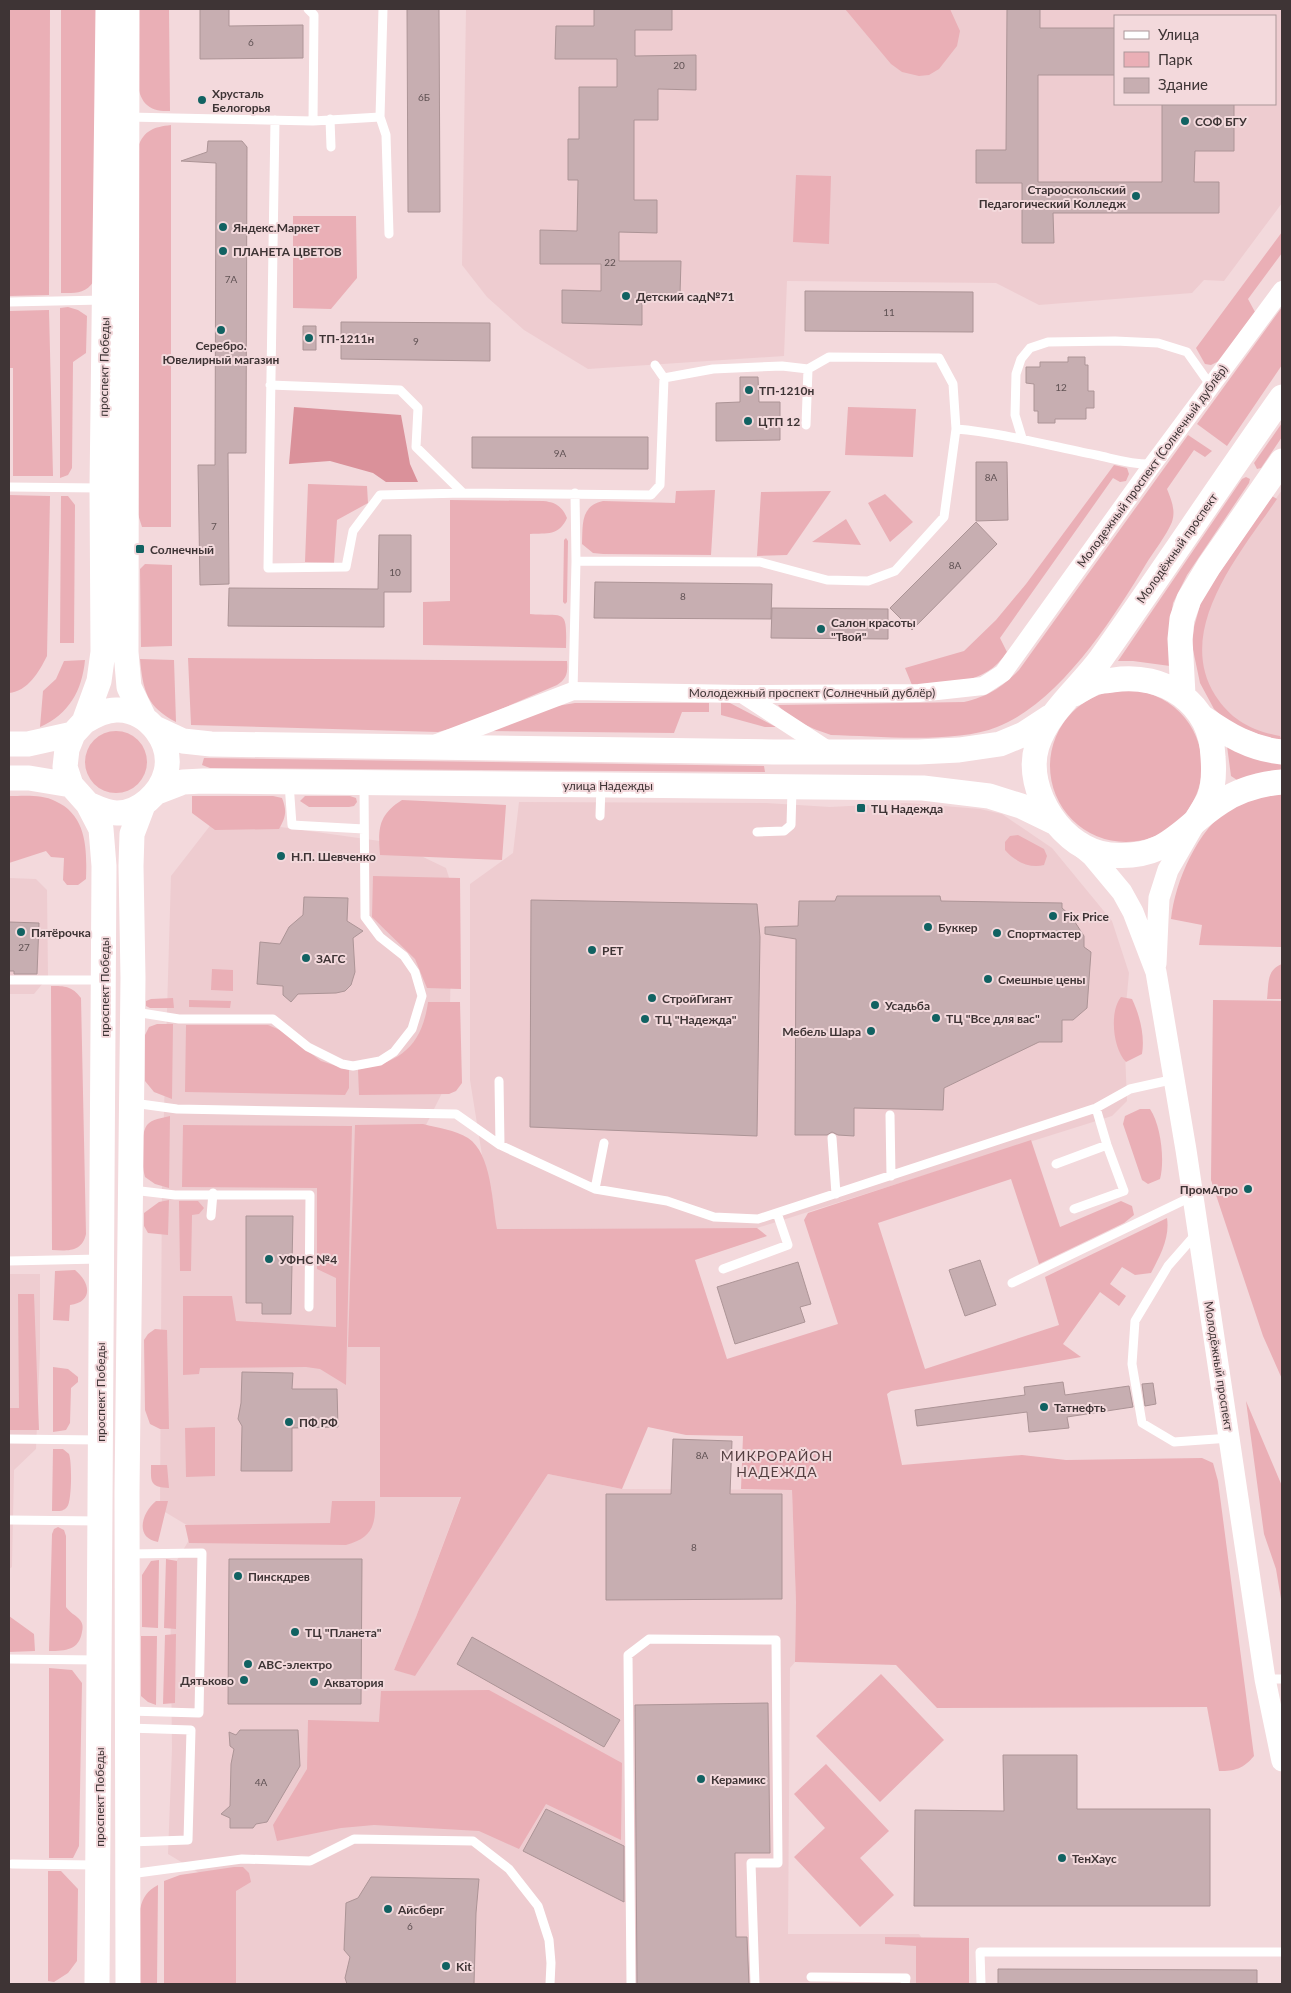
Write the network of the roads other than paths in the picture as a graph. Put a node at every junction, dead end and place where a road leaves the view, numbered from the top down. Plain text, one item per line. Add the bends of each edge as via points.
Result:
1 (108, 9) edge
2 (127, 9) edge
3 (308, 9) edge
4 (383, 9) edge
5 (125, 117) junction
6 (380, 117) junction
7 (275, 120) junction
8 (330, 120) junction
9 (313, 121) junction
10 (331, 147) dead end
11 (389, 234) dead end
12 (1282, 290) edge
13 (105, 300) junction
14 (9, 302) edge
15 (655, 365) dead end
16 (808, 369) junction
17 (664, 378) junction
18 (270, 385) junction
19 (1211, 386) junction
20 (1282, 397) edge
21 (806, 425) dead end
22 (956, 429) junction
23 (1022, 438) junction
24 (1282, 461) edge
25 (1153, 464) junction
26 (9, 487) edge
27 (102, 488) junction
28 (463, 493) junction
29 (575, 493) junction
30 (576, 561) junction
31 (573, 691) junction
32 (742, 694) junction
33 (1183, 695) junction
34 (1069, 697) junction
35 (1050, 717) junction
36 (1202, 717) junction
37 (150, 723) junction
38 (78, 728) junction
39 (9, 744) edge
40 (424, 748) junction
41 (831, 752) junction
42 (1282, 752) edge
43 (9, 778) edge
44 (1282, 782) edge
45 (289, 783) junction
46 (364, 784) junction
47 (71, 785) junction
48 (601, 785) junction
49 (792, 786) junction
50 (150, 798) junction
51 (88, 804) junction
52 (600, 816) dead end
53 (1056, 823) junction
54 (1195, 823) junction
55 (364, 829) junction
56 (757, 832) dead end
57 (1076, 843) junction
58 (1156, 972) junction
59 (9, 980) edge
60 (104, 980) junction
61 (132, 1012) junction
62 (1175, 1079) junction
63 (499, 1081) dead end
64 (131, 1103) junction
65 (1096, 1108) junction
66 (890, 1114) dead end
67 (832, 1138) dead end
68 (604, 1143) dead end
69 (500, 1145) junction
70 (1107, 1145) junction
71 (1056, 1164) dead end
72 (891, 1176) junction
73 (595, 1189) junction
74 (132, 1190) junction
75 (212, 1194) junction
76 (836, 1194) junction
77 (1193, 1196) junction
78 (1074, 1208) dead end
79 (777, 1213) junction
80 (211, 1216) dead end
81 (1198, 1232) junction
82 (102, 1259) junction
83 (9, 1261) edge
84 (723, 1269) dead end
85 (1012, 1283) dead end
86 (309, 1307) dead end
87 (1230, 1438) junction
88 (9, 1439) edge
89 (100, 1440) junction
90 (9, 1520) edge
91 (100, 1520) junction
92 (127, 1554) junction
93 (9, 1659) edge
94 (100, 1660) junction
95 (1274, 1679) edge
96 (128, 1720) junction
97 (1282, 1761) edge
98 (128, 1842) junction
99 (12, 1864) dead end
100 (98, 1865) junction
101 (128, 1875) junction
102 (1282, 1952) edge
103 (811, 1977) dead end
104 (98, 1984) edge
105 (128, 1984) edge
106 (550, 1984) edge
107 (630, 1984) edge
108 (755, 1984) edge
109 (905, 1984) edge
110 (981, 1984) edge

1 - 13 main road, проспект Победы
2 - 5 main road, проспект Победы
3 - 9 lane via 314,15
4 - 6 lane
5 - 7 lane
5 - 37 main road, проспект Победы via 126,652 129,687
6 - 8 lane
6 - 11 lane via 386,135
7 - 9 lane
7 - 18 lane
8 - 9 lane
8 - 10 lane
12 - 19 street, Молодежный проспект (Солнечный дублёр)
13 - 14 lane
13 - 27 main road, проспект Победы
15 - 17 lane
16 - 17 lane via 782,366 713,369
16 - 21 lane
16 - 22 lane via 829,357 939,358 953,384
17 - 29 lane via 660,485 651,495
18 - 28 lane via 400,390 418,408 416,447
18 - 28 lane via 268,568 346,567 353,531 380,495
19 - 23 lane via 1187,352 1158,343 1048,342 1030,348 1021,359 1016,374 1015,415
19 - 25 street, Молодежный проспект (Солнечный дублёр)
20 - 34 main road, Молодёжный проспект via 1098,662
22 - 23 lane
22 - 30 lane via 944,517 895,571 868,581 827,580 760,562
23 - 25 lane via 1137,464
24 - 33 main road via 1189,599 1180,639
25 - 32 street, Молодежный проспект (Солнечный дублёр) via 1003,673 983,686 918,694
26 - 27 lane
27 - 38 main road, проспект Победы via 103,652 99,681
28 - 29 lane
29 - 30 lane
30 - 31 lane
31 - 32 street, Молодежный проспект (Солнечный дублёр)
31 - 40 street, Молодежный проспект (Солнечный дублёр)
32 - 41 street
33 - 34 main road, Молодёжный проспект via 1152,680 1126,678 1094,683
33 - 36 main road, Молодёжный проспект
34 - 35 main road, Молодёжный проспект
35 - 41 main road via 1024,734 1000,744 959,750
35 - 53 main road, Молодёжный проспект via 1036,747 1034,774 1043,802
36 - 42 main road via 1246,744
36 - 54 main road, Молодёжный проспект via 1213,744 1214,773 1209,797
37 - 38 main road via 118,710 101,712
37 - 40 main road via 183,741 211,744
37 - 50 main road, проспект Победы via 167,754 166,772
38 - 39 main road via 28,744
38 - 47 main road, проспект Победы via 67,749 66,767
40 - 41 main road
43 - 47 main road
44 - 54 main road via 1245,790 1220,802
45 - 46 main road, улица Надежды
45 - 50 main road, улица Надежды via 183,782
45 - 55 lane via 292,824
46 - 48 main road, улица Надежды
46 - 55 lane
47 - 51 main road, проспект Победы
48 - 49 main road, улица Надежды
48 - 52 lane
49 - 53 main road, улица Надежды via 923,788 989,796 1021,806
49 - 56 lane via 791,824 784,832
50 - 51 main road, проспект Победы via 116,813
50 - 61 main road, проспект Победы via 132,834
51 - 60 main road, проспект Победы via 102,829
53 - 57 main road, Молодёжный проспект
54 - 57 main road, Молодёжный проспект via 1157,850 1135,855 1108,855
54 - 58 street, Молодёжный проспект via 1168,870 1159,898
55 - 61 lane via 365,916 380,937 404,956 415,972 422,996 412,1029 394,1052 380,1061 353,1066 308,1047 274,1019 179,1019
57 - 58 street, Молодёжный проспект via 1092,856 1122,892
58 - 62 street, Молодёжный проспект
59 - 60 lane
60 - 82 main road, проспект Победы
61 - 64 main road, проспект Победы
62 - 65 lane via 1130,1089
62 - 77 street, Молодёжный проспект
63 - 69 lane
64 - 69 lane via 177,1109 449,1113 466,1120
64 - 74 main road, проспект Победы
65 - 70 lane
65 - 72 lane
66 - 72 lane
67 - 76 lane
68 - 73 lane
69 - 73 lane
70 - 71 lane
70 - 78 lane via 1124,1191
72 - 76 lane
73 - 79 lane via 667,1201 714,1217 758,1219
74 - 75 lane via 176,1195
74 - 92 main road, проспект Победы
75 - 80 lane
75 - 86 lane via 310,1195
76 - 79 lane
77 - 81 street, Молодёжный проспект
77 - 85 lane
79 - 84 lane via 788,1245
81 - 87 street, Молодёжный проспект
81 - 87 lane via 1168,1266 1134,1321 1132,1364 1142,1423 1174,1442
82 - 83 lane
82 - 89 main road, проспект Победы
87 - 95 street, Молодёжный проспект
88 - 89 lane
89 - 91 main road, проспект Победы
90 - 91 lane
91 - 94 main road, проспект Победы
92 - 96 main road, проспект Победы
92 - 96 lane via 202,1553 199,1712
93 - 94 lane
94 - 100 main road, проспект Победы
95 - 97 street, Молодёжный проспект
96 - 98 main road, проспект Победы
96 - 98 lane via 190,1730 188,1840
98 - 101 main road, проспект Победы
99 - 100 lane
100 - 104 main road, проспект Победы
101 - 105 main road, проспект Победы
101 - 106 lane via 242,1859 310,1861 354,1839 473,1841 509,1869 538,1906 549,1940
102 - 110 lane via 980,1952
103 - 109 lane via 906,1978
107 - 108 lane via 628,1655 648,1639 658,1639 776,1640 778,1863 751,1863

